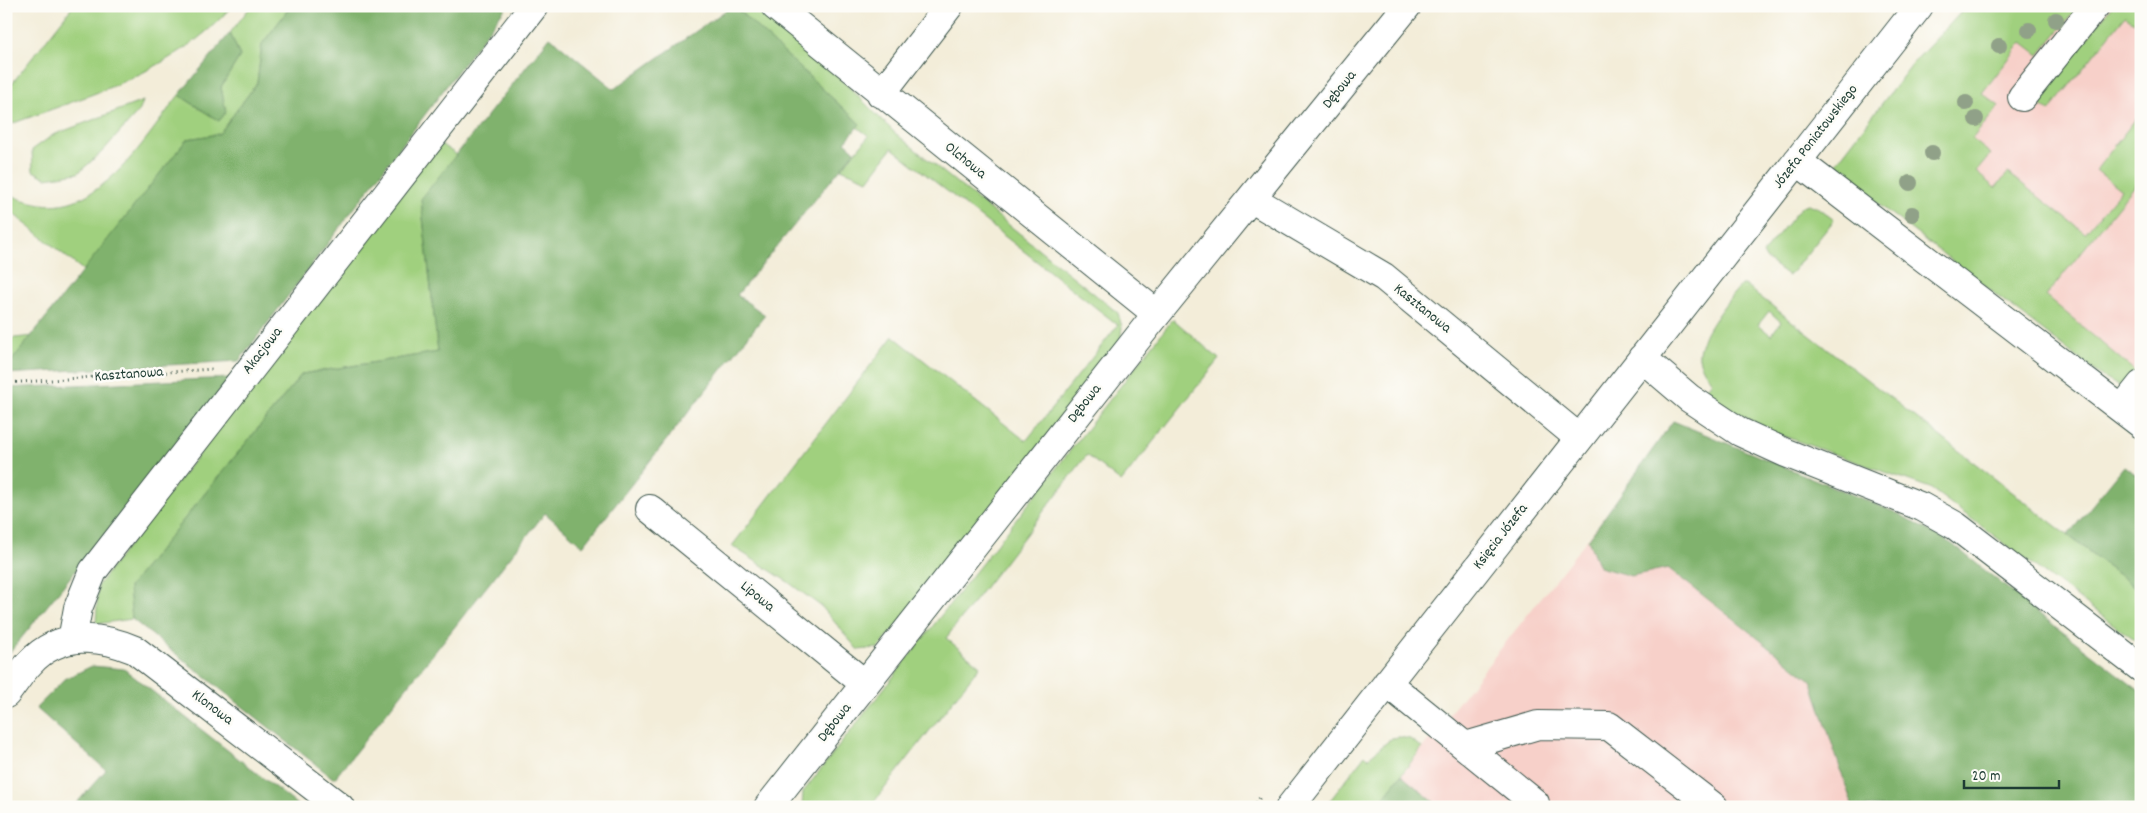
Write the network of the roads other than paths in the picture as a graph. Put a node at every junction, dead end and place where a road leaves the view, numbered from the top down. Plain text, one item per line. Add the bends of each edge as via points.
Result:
1 (534, 6) edge
2 (775, 6) edge
3 (949, 6) edge
4 (1407, 6) edge
5 (1919, 6) edge
6 (2095, 6) edge
7 (881, 94) junction
8 (2022, 97) dead end
9 (1797, 161) junction
10 (1252, 198) junction
11 (1714, 267) joint
12 (1157, 314) junction
13 (1642, 358) junction
14 (2141, 385) edge
15 (2132, 416) edge
16 (1579, 438) junction
17 (650, 510) dead end
18 (72, 640) junction
19 (2141, 668) edge
20 (1387, 683) junction
21 (865, 684) junction
22 (6, 694) edge
23 (1466, 746) junction
24 (1535, 803) dead end
25 (340, 807) edge
26 (768, 807) edge
27 (1290, 807) edge
28 (1714, 807) edge

1 - 18 street, Akacjowa via 93,571 78,608
2 - 7 street, Olchowa
3 - 7 street
4 - 10 street, Dębowa
5 - 9 street, Józefa Poniatowskiego
6 - 8 street
7 - 12 street, Olchowa
9 - 11 street, Józefa Poniatowskiego
9 - 15 street
10 - 12 street, Dębowa
10 - 16 street, Kasztanowa via 1384,278
11 - 13 street, Księcia Józefa
12 - 21 street, Dębowa
13 - 16 street, Księcia Józefa
13 - 19 street via 1689,398 1740,432 1922,506 1956,526
14 - 15 street
16 - 20 street, Księcia Józefa
17 - 21 street, Lipowa
18 - 22 street via 46,650 31,662
18 - 25 street, Klonowa via 112,640 136,650
20 - 23 street
20 - 27 street, Księcia Józefa
21 - 26 street, Dębowa
23 - 24 street
23 - 28 street via 1538,725 1609,726

